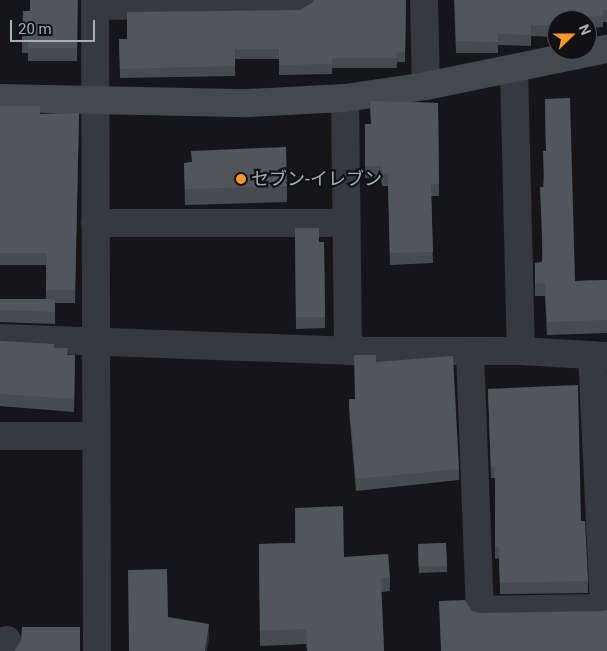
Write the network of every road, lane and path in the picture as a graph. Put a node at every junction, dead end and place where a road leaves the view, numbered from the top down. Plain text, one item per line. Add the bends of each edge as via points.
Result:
1 (299, 0) edge
2 (424, 0) edge
3 (95, 3) edge
4 (607, 49) edge
5 (514, 69) junction
6 (426, 86) junction
7 (0, 98) edge
8 (345, 98) junction
9 (97, 102) junction
10 (95, 223) junction
11 (346, 223) junction
12 (0, 338) edge
13 (94, 341) junction
14 (348, 351) junction
15 (470, 352) junction
16 (521, 352) junction
17 (599, 356) edge
18 (0, 436) edge
19 (94, 436) junction
20 (97, 651) edge

1 - 3 street via 299,4
2 - 6 street
3 - 9 street
4 - 5 street
5 - 6 street
5 - 16 street
6 - 8 street
7 - 9 street
8 - 9 street via 247,103
8 - 11 street
9 - 10 street
10 - 11 street
10 - 13 street
11 - 14 street
12 - 13 street
13 - 14 street
13 - 19 street
14 - 15 street
15 - 16 street
15 - 17 street via 480,610 604,608
16 - 17 street
18 - 19 street
19 - 20 street

